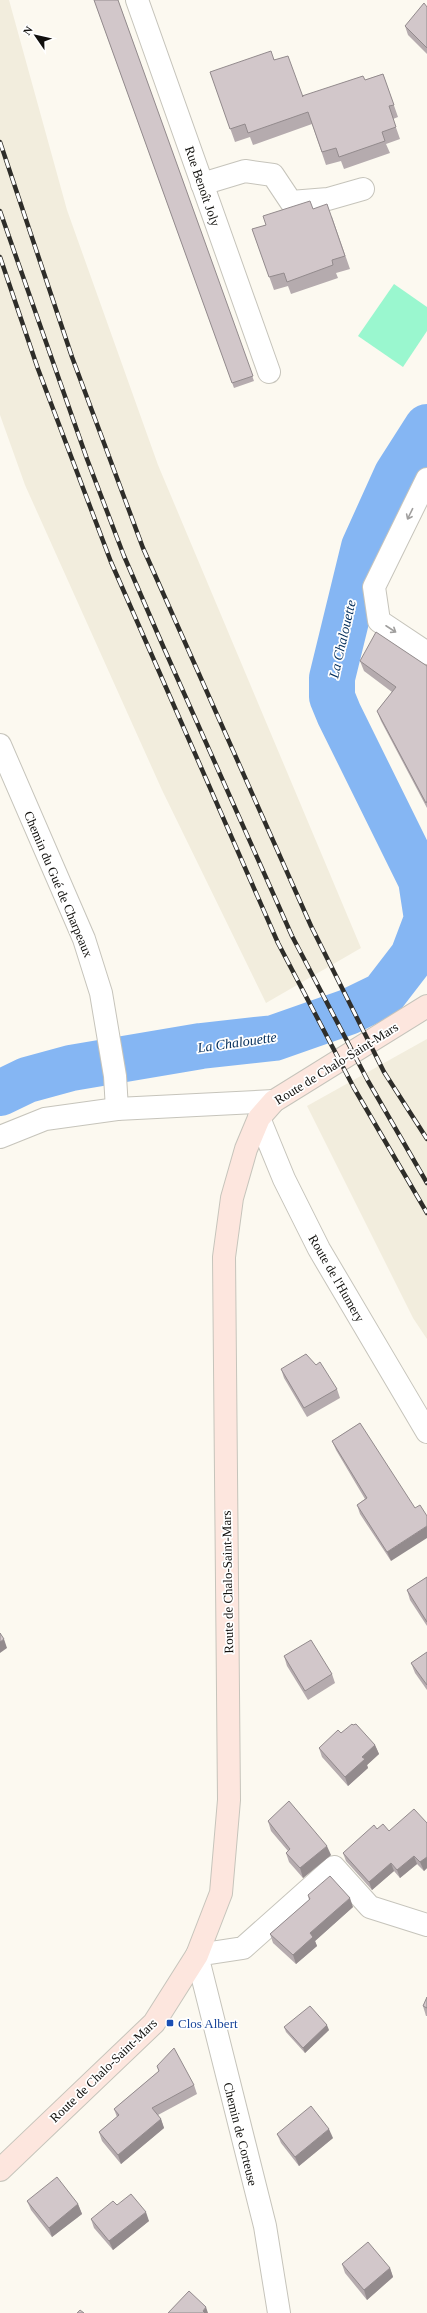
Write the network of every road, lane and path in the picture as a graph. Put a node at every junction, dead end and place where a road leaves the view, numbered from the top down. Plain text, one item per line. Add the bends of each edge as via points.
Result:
1 (138, 0) edge
2 (202, 184) junction
3 (363, 189) dead end
4 (269, 372) dead end
5 (427, 479) edge
6 (427, 653) edge
7 (0, 745) edge
8 (427, 1006) edge
9 (274, 1101) junction
10 (117, 1109) junction
11 (259, 1118) junction
12 (0, 1137) edge
13 (427, 1432) edge
14 (427, 1925) edge
15 (197, 1955) junction
16 (0, 2170) edge
17 (279, 2313) edge

1 - 2 street, Rue Benoît Joly
2 - 3 street via 245,171 274,175 291,202 328,199
2 - 4 street, Rue Benoît Joly
5 -> 6 street via 374,587 379,621
7 - 10 street, Chemin du Gué de Charpeaux via 84,939 101,993 115,1076
8 - 9 main road, Route de Chalo-Saint-Mars
9 - 10 street
9 - 11 main road, Route de Chalo-Saint-Mars
10 - 12 street via 45,1119
11 - 13 street, Route de l'Humery via 284,1179 318,1249
11 - 15 main road, Route de Chalo-Saint-Mars via 246,1149 232,1198 224,1257 229,1800 221,1893
14 - 15 street via 370,1907 334,1867 243,1948
15 - 16 main road, Route de Chalo-Saint-Mars via 154,2023
15 - 17 street, Chemin de Corteuse via 264,2226

